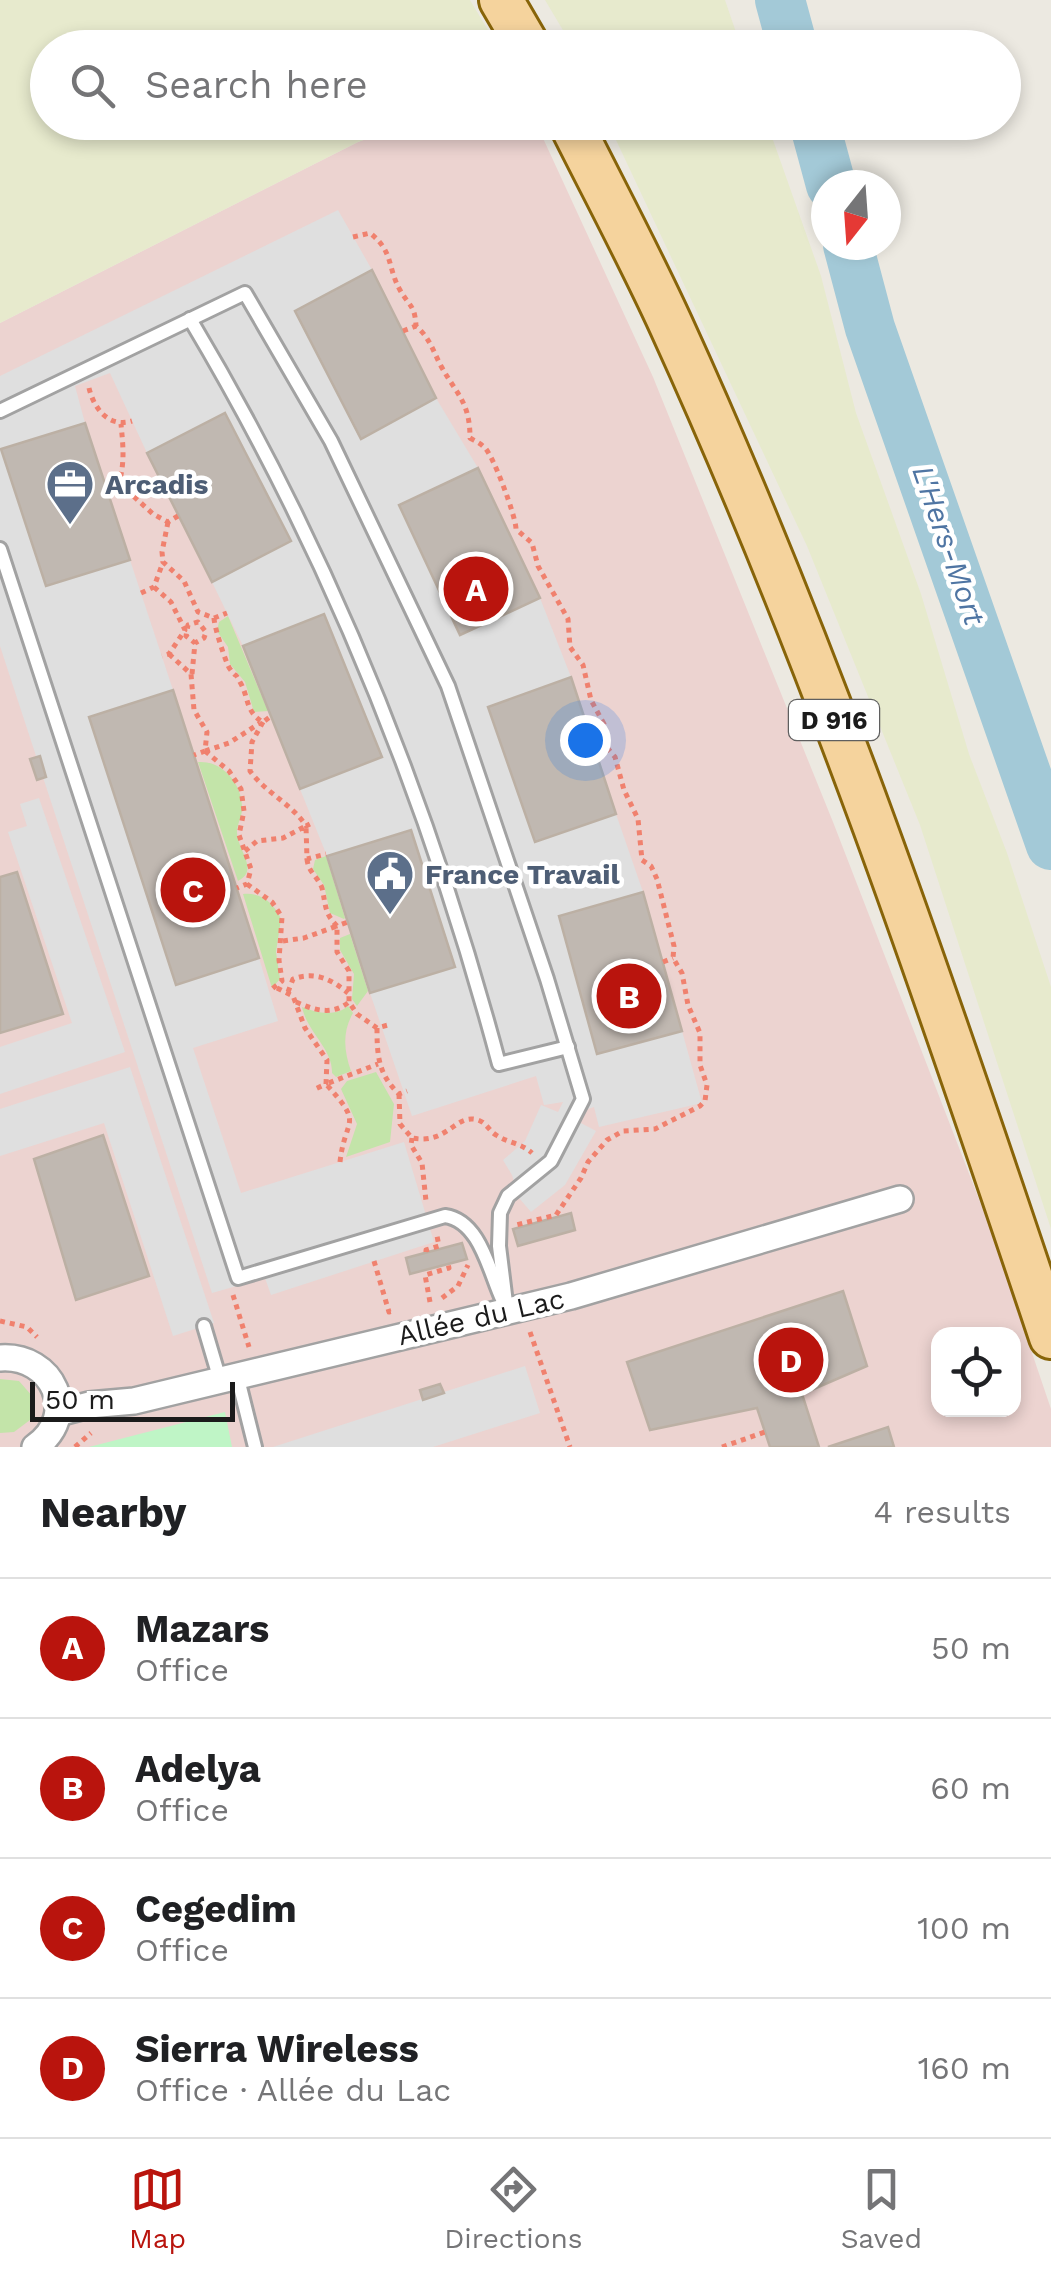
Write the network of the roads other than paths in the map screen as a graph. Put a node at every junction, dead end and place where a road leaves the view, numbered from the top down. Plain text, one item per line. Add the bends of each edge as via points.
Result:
1 (500, 0) edge
2 (518, 30) edge
3 (579, 140) edge
4 (190, 319) junction
5 (0, 411) edge
6 (0, 549) edge
7 (568, 1047) junction
8 (900, 1199) dead end
9 (516, 1315) junction
10 (204, 1326) dead end
11 (1051, 1336) edge
12 (0, 1358) edge
13 (237, 1375) junction
14 (58, 1413) junction
15 (35, 1447) edge
16 (254, 1447) edge

1 - 2 main road
3 - 11 main road, D 916 via 671,324 821,686 952,1040
4 - 5 lane
4 - 7 lane via 321,570 384,715 500,1064
4 - 7 lane via 245,293 331,441 448,686
6 - 9 lane via 238,1278 444,1216 474,1236
7 - 9 lane via 583,1098 551,1161 508,1196 500,1213 499,1246
8 - 9 street, Allée du Lac
9 - 13 street, Allée du Lac
10 - 13 lane
12 - 14 street via 42,1370
13 - 14 street, Allée du Lac
13 - 16 lane
14 - 15 street

